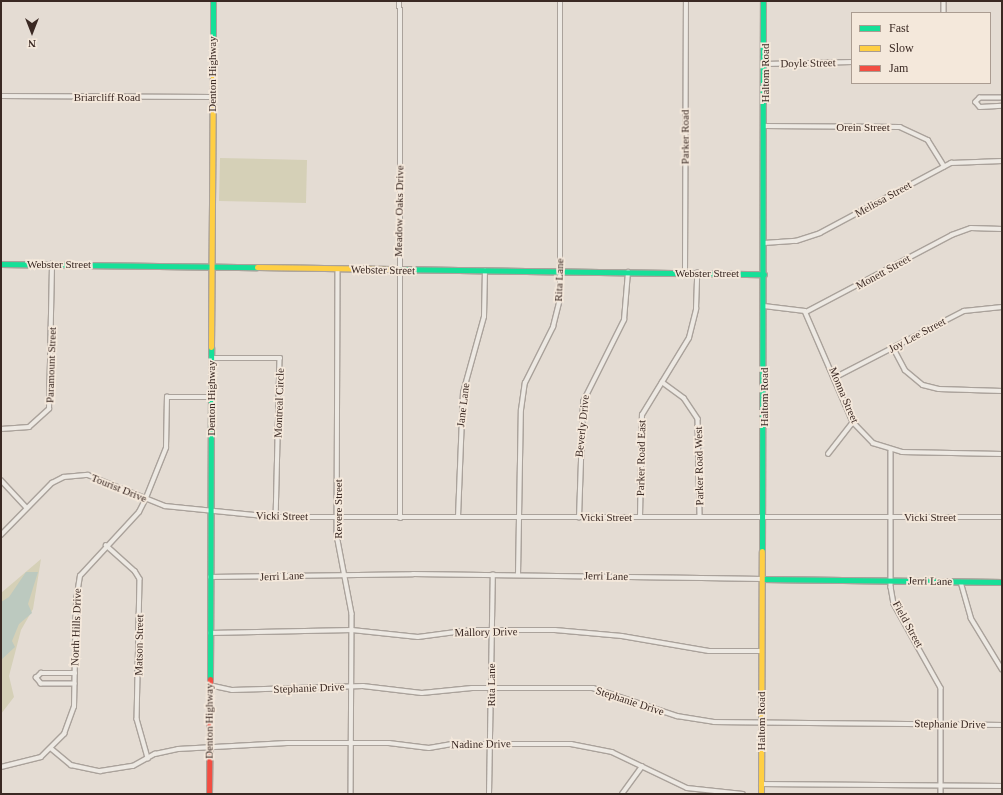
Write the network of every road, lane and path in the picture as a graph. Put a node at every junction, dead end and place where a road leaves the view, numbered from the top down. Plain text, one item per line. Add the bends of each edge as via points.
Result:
1 (213, 1) edge
2 (400, 1) edge
3 (560, 1) edge
4 (686, 1) edge
5 (763, 1) edge
6 (944, 1) edge
7 (944, 12) edge
8 (851, 62) edge
9 (765, 64) junction
10 (1, 96) edge
11 (212, 97) junction
12 (1002, 98) edge
13 (1002, 106) edge
14 (765, 126) junction
15 (1002, 161) edge
16 (944, 166) junction
17 (1002, 229) edge
18 (764, 243) junction
19 (1, 264) edge
20 (52, 264) junction
21 (211, 268) junction
22 (338, 270) junction
23 (398, 270) junction
24 (485, 271) junction
25 (560, 272) junction
26 (628, 272) junction
27 (685, 273) junction
28 (697, 273) junction
29 (764, 274) junction
30 (764, 306) junction
31 (1002, 307) edge
32 (806, 312) junction
33 (893, 347) junction
34 (211, 358) junction
35 (836, 377) junction
36 (662, 382) junction
37 (1002, 391) edge
38 (211, 397) junction
39 (852, 422) junction
40 (1, 429) edge
41 (891, 451) junction
42 (828, 454) dead end
43 (1002, 454) edge
44 (1, 480) edge
45 (146, 498) junction
46 (26, 507) junction
47 (211, 511) junction
48 (337, 516) junction
49 (763, 516) junction
50 (276, 517) junction
51 (458, 517) junction
52 (519, 517) junction
53 (640, 517) junction
54 (700, 517) junction
55 (892, 517) junction
56 (1002, 517) edge
57 (401, 518) junction
58 (579, 518) junction
59 (1, 535) edge
60 (106, 545) junction
61 (346, 574) junction
62 (493, 575) junction
63 (518, 575) junction
64 (210, 577) junction
65 (763, 579) junction
66 (891, 581) junction
67 (961, 582) junction
68 (1002, 582) edge
69 (352, 630) junction
70 (492, 631) junction
71 (210, 633) junction
72 (762, 651) junction
73 (1002, 669) edge
74 (75, 673) junction
75 (75, 684) junction
76 (209, 686) junction
77 (352, 687) junction
78 (492, 688) junction
79 (761, 723) junction
80 (943, 724) junction
81 (1002, 725) edge
82 (351, 742) junction
83 (491, 743) junction
84 (209, 747) junction
85 (52, 749) junction
86 (148, 758) junction
87 (642, 766) junction
88 (1, 767) edge
89 (761, 784) junction
90 (941, 786) junction
91 (1002, 786) edge
92 (209, 794) edge
93 (351, 794) edge
94 (489, 794) edge
95 (622, 794) edge
96 (743, 794) edge
97 (761, 794) edge
98 (941, 794) edge

1 - 11 main road, Denton Highway
2 - 23 street, Meadow Oaks Drive
3 - 25 street, Rita Lane
4 - 27 street, Parker Road
5 - 9 main road, Haltom Road
6 - 7 street
8 - 9 street, Doyle Street
9 - 14 main road, Haltom Road
10 - 11 street, Briarcliff Road
11 - 21 main road, Denton Highway
12 - 13 street via 980,98 976,102 980,107
14 - 16 street, Orein Street via 900,127 928,140
14 - 18 main road, Haltom Road
15 - 16 street, Melissa Street
16 - 18 street, Melissa Street via 820,234 796,241
17 - 32 street, Monett Street via 971,228 952,235
18 - 29 main road, Haltom Road
19 - 20 main road, Webster Street
20 - 21 main road, Webster Street
20 - 40 street, Paramount Street via 49,409 30,427
21 - 22 main road, Webster Street
21 - 34 main road, Denton Highway
22 - 23 main road, Webster Street
22 - 48 street, Revere Street
23 - 24 main road, Webster Street
23 - 57 street, Meadow Oaks Drive
24 - 25 main road, Webster Street
24 - 51 street, Jane Lane via 484,317 463,393
25 - 26 main road, Webster Street
25 - 52 street, Rita Lane via 555,320 525,383 520,422
26 - 27 main road, Webster Street
26 - 58 street, Beverly Drive via 624,320 583,402
27 - 28 main road, Webster Street
28 - 29 main road, Webster Street
28 - 36 street via 696,308 689,338
29 - 30 main road, Haltom Road
30 - 32 street
30 - 49 main road, Haltom Road
31 - 33 street, Joy Lee Street via 964,311
32 - 35 street, Monna Street
33 - 35 street, Joy Lee Street
33 - 37 street via 905,370 923,385 939,389
34 - 38 main road, Denton Highway
34 - 50 street, Montreal Circle via 280,358
35 - 39 street, Monna Street
36 - 53 street, Parker Road East via 646,405 640,426
36 - 54 street, Parker Road West via 684,398 698,419
38 - 45 street, North Hills Drive via 166,397 166,448
38 - 47 main road, Denton Highway
39 - 41 street, Monna Street via 873,443
39 - 42 street
41 - 43 street, Monna Street
41 - 55 street, Field Street
44 - 46 street
45 - 46 street, Tourist Drive via 96,476 72,476 52,483
45 - 47 street, Tourist Drive via 164,506
45 - 60 street, North Hills Drive via 139,512
46 - 59 street, Tourist Drive
47 - 50 street, Vicki Street
47 - 64 main road, Denton Highway
48 - 50 street, Vicki Street
48 - 57 street, Vicki Street
48 - 61 street, Revere Street via 337,543
49 - 54 street, Vicki Street
49 - 55 street, Vicki Street
49 - 65 main road, Haltom Road
51 - 52 street, Vicki Street
51 - 57 street, Vicki Street
52 - 58 street, Vicki Street
52 - 63 street, Rita Lane
53 - 54 street, Vicki Street
53 - 58 street, Vicki Street
55 - 56 street, Vicki Street
55 - 66 street, Field Street
60 - 74 street, North Hills Drive via 84,567 78,582
60 - 86 street, Matson Street via 135,571 140,579 137,718
61 - 62 street, Jerri Lane
61 - 64 street, Jerri Lane
61 - 69 street, Revere Street
62 - 63 street, Jerri Lane
62 - 70 street, Rita Lane
63 - 65 street, Jerri Lane
64 - 71 main road, Denton Highway
65 - 66 main road, Jerri Lane
65 - 72 main road, Haltom Road
66 - 67 main road, Jerri Lane
66 - 80 street, Field Street via 894,604 935,673 942,693
67 - 68 main road, Jerri Lane
67 - 73 street via 970,618
69 - 70 street, Mallory Drive via 418,637
69 - 71 street, Mallory Drive
69 - 77 street, Revere Street
70 - 72 street, Mallory Drive via 583,632 709,651
70 - 78 street, Rita Lane
71 - 76 main road, Denton Highway
72 - 79 main road, Haltom Road
74 - 75 street, North Hills Drive
74 - 75 street via 41,673 36,678 41,684
75 - 85 street, North Hills Drive via 73,715 64,734
76 - 77 street, Stephanie Drive via 232,690
76 - 84 main road, Denton Highway
77 - 78 street, Stephanie Drive via 422,693
77 - 82 street, Revere Street
78 - 79 street, Stephanie Drive via 593,688 686,718
78 - 83 street, Rita Lane
79 - 80 street, Stephanie Drive
79 - 89 main road, Haltom Road
80 - 81 street, Stephanie Drive
80 - 90 street, Field Street
82 - 83 street, Nadine Drive via 429,748
82 - 84 street, Nadine Drive
82 - 93 street, Revere Street
83 - 87 street, Nadine Drive via 590,745
83 - 94 street, Rita Lane
84 - 86 street, Nadine Drive via 178,749
84 - 92 main road, Denton Highway
85 - 86 street, Nadine Drive via 71,765 92,771 119,769
85 - 88 street, North Hills Drive via 23,764
87 - 95 street
87 - 96 street, Nadine Drive via 687,788
89 - 90 street
89 - 97 main road, Haltom Road
90 - 91 street
90 - 98 street, Field Street

